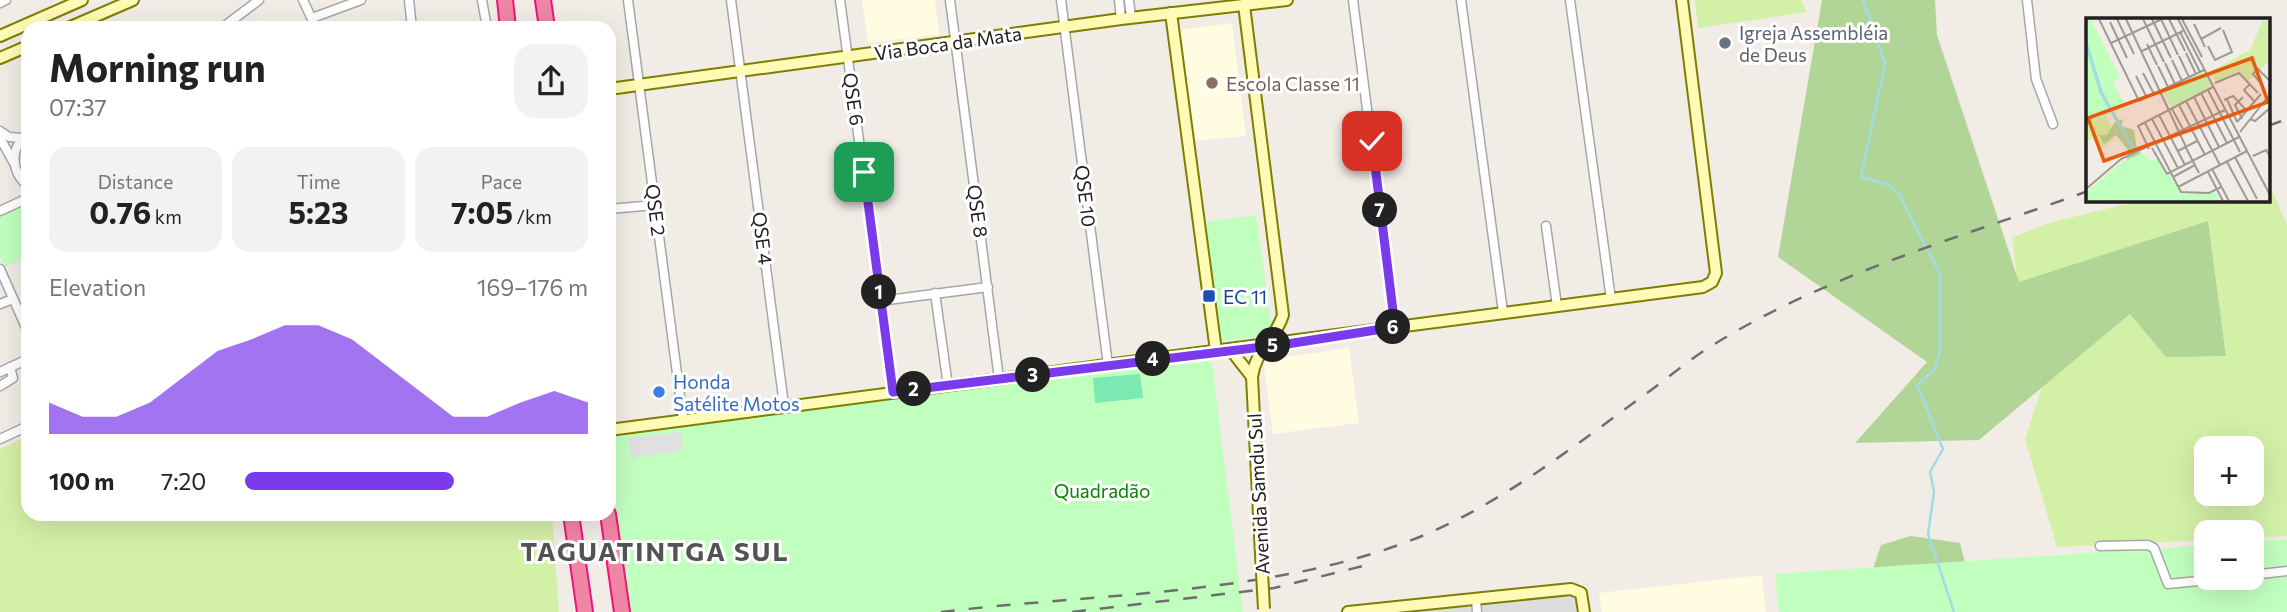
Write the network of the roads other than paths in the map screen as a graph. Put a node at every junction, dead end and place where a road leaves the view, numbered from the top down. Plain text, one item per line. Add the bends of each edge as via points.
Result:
1 (6, 0) edge
2 (133, 0) edge
3 (259, 0) edge
4 (303, 0) edge
5 (361, 0) edge
6 (409, 0) edge
7 (482, 0) edge
8 (542, 0) edge
9 (628, 0) edge
10 (731, 0) edge
11 (840, 0) edge
12 (950, 0) edge
13 (1061, 0) edge
14 (1119, 0) edge
15 (1129, 0) edge
16 (1287, 0) edge
17 (1353, 0) edge
18 (1461, 0) edge
19 (1570, 0) edge
20 (1682, 0) edge
21 (80, 1) edge
22 (2030, 2) edge
23 (0, 3) edge
24 (1243, 3) edge
25 (1171, 13) junction
26 (312, 18) junction
27 (1126, 18) junction
28 (86, 20) joint
29 (34, 21) edge
30 (232, 21) edge
31 (313, 21) edge
32 (411, 21) edge
33 (486, 21) edge
34 (546, 21) edge
35 (21, 27) edge
36 (1064, 28) junction
37 (0, 36) edge
38 (956, 42) junction
39 (21, 49) edge
40 (848, 56) junction
41 (0, 58) edge
42 (740, 71) junction
43 (640, 86) junction
44 (616, 88) edge
45 (2053, 124) dead end
46 (0, 131) edge
47 (21, 136) edge
48 (0, 138) edge
49 (21, 144) edge
50 (14, 163) junction
51 (21, 179) edge
52 (21, 201) edge
53 (655, 205) junction
54 (616, 208) edge
55 (0, 211) edge
56 (1546, 226) dead end
57 (0, 269) edge
58 (988, 287) junction
59 (935, 293) junction
60 (13, 299) junction
61 (1611, 299) junction
62 (880, 301) junction
63 (0, 304) edge
64 (1557, 306) junction
65 (1503, 312) junction
66 (1283, 315) junction
67 (21, 317) edge
68 (1395, 327) junction
69 (1306, 340) junction
70 (1266, 346) junction
71 (1230, 349) junction
72 (1216, 351) junction
73 (21, 362) edge
74 (1108, 365) junction
75 (10, 367) junction
76 (0, 372) edge
77 (1252, 377) junction
78 (999, 379) junction
79 (0, 386) edge
80 (948, 386) junction
81 (893, 392) junction
82 (784, 405) junction
83 (683, 419) junction
84 (21, 429) edge
85 (616, 429) edge
86 (0, 439) edge
87 (572, 521) edge
88 (609, 521) edge
89 (2100, 546) dead end
90 (2287, 571) edge
91 (2264, 574) edge
92 (2194, 581) edge
93 (1476, 599) junction
94 (1264, 611) edge
95 (1371, 611) edge
96 (585, 612) edge
97 (622, 612) edge
98 (1348, 612) edge
99 (1477, 612) edge
100 (1584, 612) edge

1 - 23 street
2 - 28 street
3 - 30 street
4 - 26 street
5 - 26 street
6 - 32 street
7 - 33 street
8 - 34 highway
9 - 43 street, QSE 2
10 - 42 street, QSE 4
11 - 40 street, QSE 6
12 - 38 street, QSE 8
13 - 36 street, QSE 10
14 - 27 street
15 - 27 street
16 - 24 street, Via Boca da Mata
17 - 68 street
18 - 65 street
19 - 61 street
20 - 61 street via 1716,273 1712,282 1698,289
21 - 28 street via 86,8
21 - 29 street
22 - 45 street via 2030,53
24 - 25 street, Via Boca da Mata
24 - 66 street
25 - 27 street, Via Boca da Mata
25 - 72 street
26 - 31 street
27 - 36 street, Via Boca da Mata
35 - 37 street
36 - 38 street, Via Boca da Mata
36 - 74 street, QSE 10
38 - 40 street, Via Boca da Mata
38 - 58 street, QSE 8
39 - 41 street
40 - 42 street, Via Boca da Mata
40 - 62 street, QSE 6
42 - 43 street, Via Boca da Mata
42 - 82 street, QSE 4
43 - 44 street, Via Boca da Mata
43 - 53 street, QSE 2
46 - 47 street via 9,137
48 - 50 street
49 - 50 street
50 - 51 street
52 - 55 street
53 - 54 street
53 - 83 street, QSE 2
56 - 64 street
57 - 60 street
58 - 59 street
58 - 78 street, QSE 8
59 - 62 street
59 - 80 street
60 - 63 street
60 - 67 street
61 - 64 street
62 - 81 street, QSE 6
64 - 65 street
65 - 68 street
66 - 69 street via 1289,332
66 - 70 street, Avenida Samdu Sul
68 - 69 street
69 - 70 street
70 - 71 street
70 - 77 street, Avenida Samdu Sul via 1258,354
71 - 72 street
71 - 77 street
72 - 74 street
73 - 75 street
74 - 78 street
75 - 76 street
75 - 79 street via 13,379
77 - 94 street, Avenida Samdu Sul, bridge
78 - 80 street
80 - 81 street
81 - 82 street
82 - 83 street
83 - 85 street
84 - 86 street
87 - 96 highway
88 - 97 highway
89 - 92 street via 2148,545 2154,548 2168,584
90 - 91 street
93 - 95 street
93 - 99 street
93 - 100 street via 1571,589 1583,596
95 - 98 street

